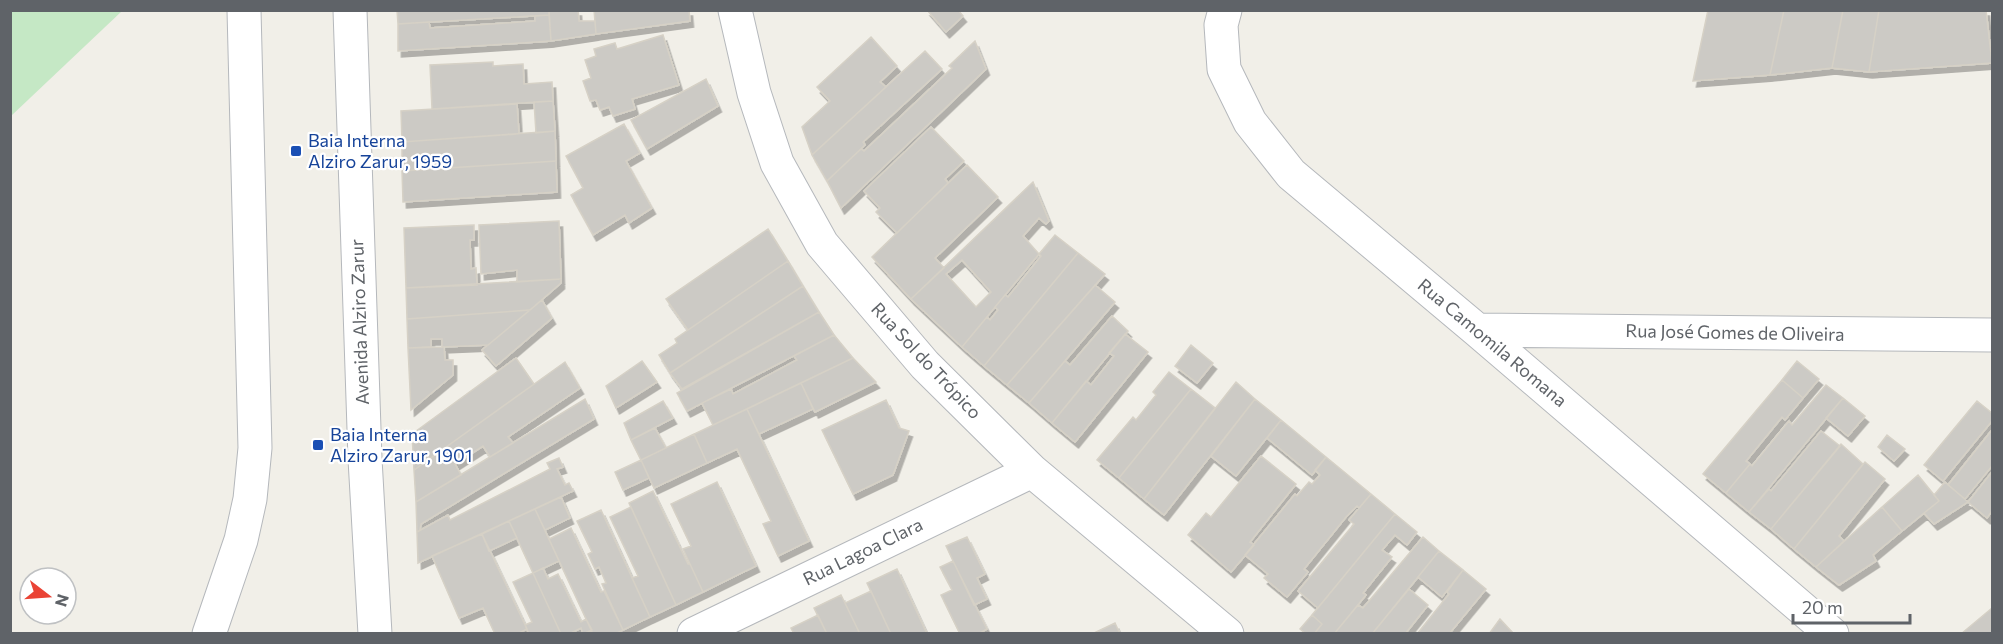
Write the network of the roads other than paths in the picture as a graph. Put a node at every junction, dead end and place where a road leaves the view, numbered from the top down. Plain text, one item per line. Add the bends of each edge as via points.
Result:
1 (244, 10) edge
2 (350, 10) edge
3 (735, 10) edge
4 (1225, 10) edge
5 (1477, 330) junction
6 (1992, 335) edge
7 (1032, 471) junction
8 (209, 633) edge
9 (375, 633) edge
10 (694, 633) edge
11 (1227, 633) edge
12 (1832, 633) edge

1 - 8 street via 255,448 241,540
2 - 9 street, Avenida Alziro Zarur via 365,459
3 - 7 street, Rua Sol do Trópico via 754,93 777,164 822,244 925,365
4 - 5 street, Rua Camomila Romana via 1221,25 1224,69 1250,122 1291,174
5 - 6 street, Rua José Gomes de Oliveira
5 - 12 street, Rua Camomila Romana
7 - 10 street, Rua Lagoa Clara
7 - 11 street, Rua Sol do Trópico

